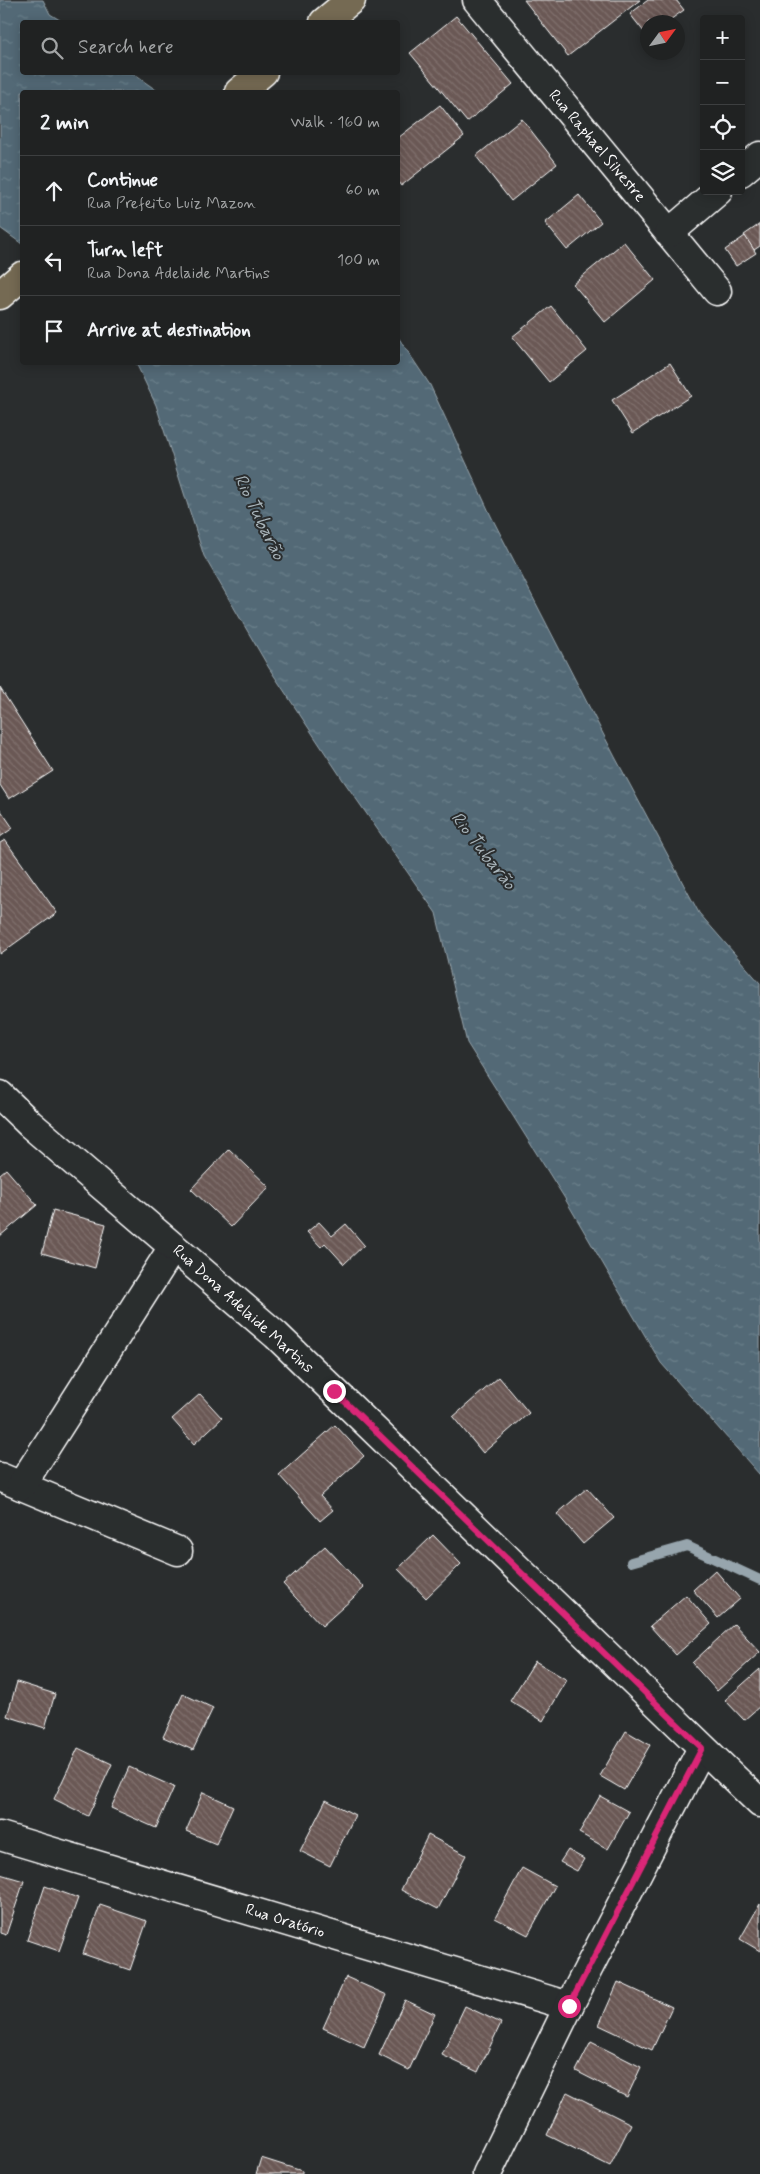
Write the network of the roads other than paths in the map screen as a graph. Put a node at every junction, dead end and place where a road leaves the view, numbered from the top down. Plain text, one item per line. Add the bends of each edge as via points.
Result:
1 (351, 0) edge
2 (477, 0) edge
3 (326, 20) edge
4 (259, 75) edge
5 (241, 90) edge
6 (760, 156) edge
7 (745, 169) edge
8 (713, 195) edge
9 (669, 233) junction
10 (20, 278) edge
11 (717, 291) dead end
12 (0, 295) edge
13 (0, 1095) edge
14 (173, 1247) junction
15 (11, 1481) edge
16 (178, 1551) dead end
17 (702, 1748) junction
18 (760, 1802) edge
19 (0, 1836) edge
20 (569, 2006) junction
21 (487, 2174) edge

1 - 3 main road
2 - 9 street, Rua Raphael Silvestre
4 - 5 main road
6 - 7 street
8 - 9 street
9 - 11 street, Rua Raphael Silvestre
10 - 12 main road
13 - 14 street, Rua Dona Adelaide Martins
14 - 15 street
14 - 17 street, Rua Dona Adelaide Martins via 288,1348
15 - 16 street
17 - 18 street, Rua Dona Adelaide Martins
17 - 20 street
19 - 20 street, Rua Oratório
20 - 21 street

